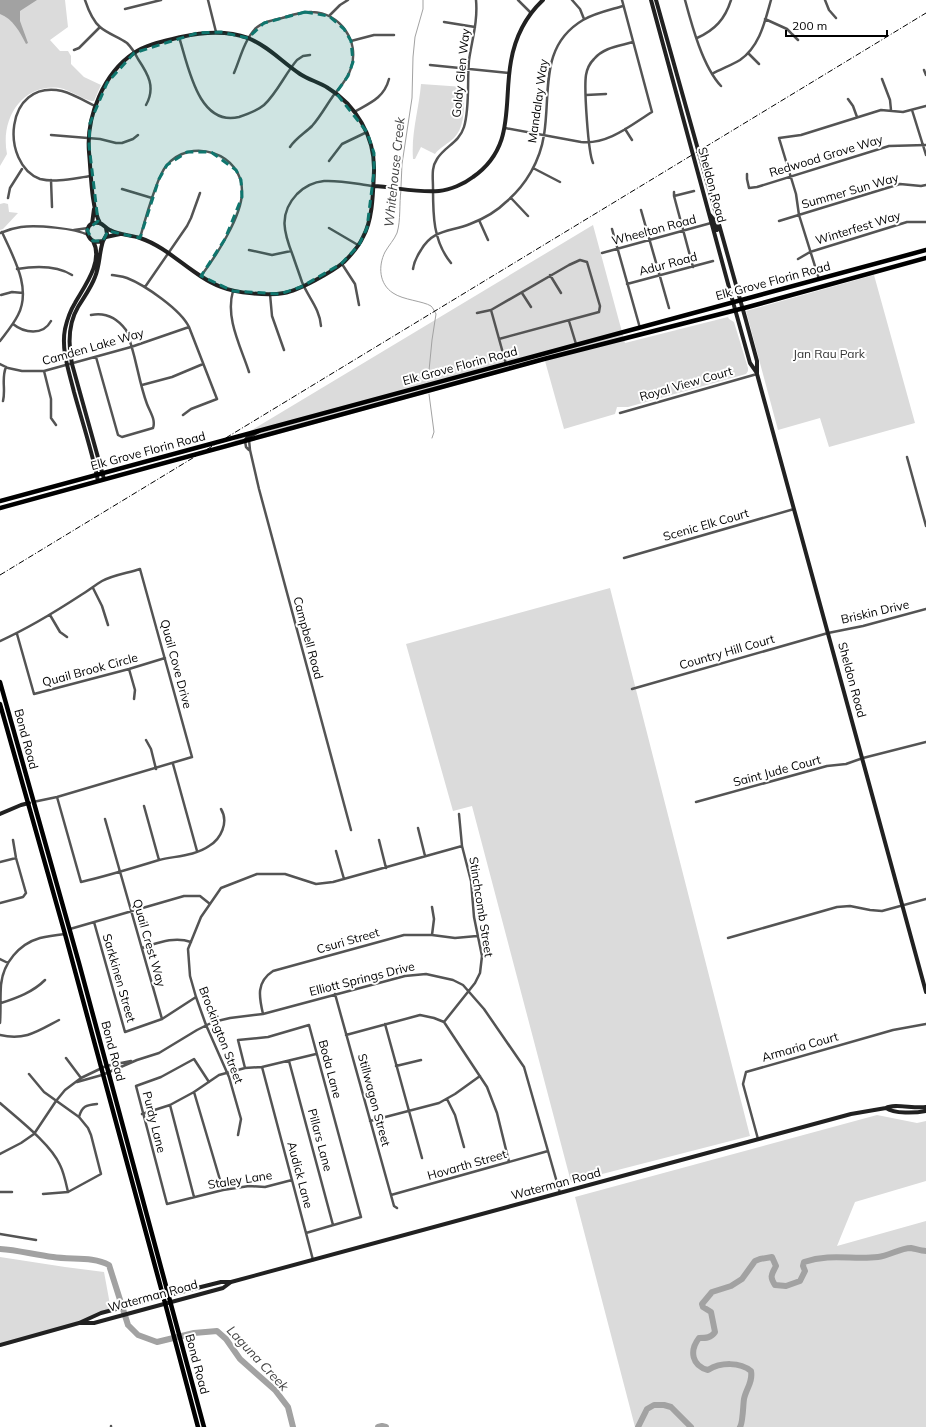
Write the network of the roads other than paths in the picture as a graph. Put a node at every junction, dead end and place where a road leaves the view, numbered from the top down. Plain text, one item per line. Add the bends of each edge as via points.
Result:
1 (85, 0) edge
2 (161, 0) edge
3 (208, 0) edge
4 (348, 0) edge
5 (476, 0) edge
6 (518, 0) edge
7 (543, 0) edge
8 (572, 0) edge
9 (622, 0) edge
10 (651, 0) edge
11 (656, 0) edge
12 (685, 0) edge
13 (731, 0) edge
14 (771, 0) edge
15 (825, 0) edge
16 (623, 6) junction
17 (125, 9) dead end
18 (532, 13) junction
19 (330, 16) junction
20 (836, 18) dead end
21 (584, 19) junction
22 (765, 19) junction
23 (444, 22) dead end
24 (100, 27) junction
25 (475, 27) junction
26 (216, 32) junction
27 (394, 35) dead end
28 (179, 38) junction
29 (248, 38) junction
30 (697, 38) junction
31 (798, 40) dead end
32 (351, 41) junction
33 (633, 42) junction
34 (74, 50) dead end
35 (134, 53) junction
36 (748, 53) junction
37 (310, 55) dead end
38 (759, 64) dead end
39 (430, 65) dead end
40 (291, 67) junction
41 (469, 68) junction
42 (924, 70) dead end
43 (509, 72) junction
44 (234, 73) dead end
45 (712, 74) junction
46 (926, 75) edge
47 (882, 78) dead end
48 (389, 79) dead end
49 (721, 86) dead end
50 (336, 93) junction
51 (606, 94) dead end
52 (586, 95) junction
53 (848, 99) dead end
54 (146, 105) dead end
55 (926, 106) edge
56 (96, 107) junction
57 (15, 108) dead end
58 (891, 110) junction
59 (912, 110) junction
60 (354, 112) junction
61 (857, 118) junction
62 (504, 128) junction
63 (625, 129) junction
64 (367, 132) junction
65 (51, 135) dead end
66 (138, 135) dead end
67 (544, 135) junction
68 (88, 137) junction
69 (632, 140) dead end
70 (589, 142) junction
71 (924, 145) edge
72 (290, 147) dead end
73 (926, 155) edge
74 (329, 161) dead end
75 (593, 163) dead end
76 (17, 164) dead end
77 (533, 168) junction
78 (22, 169) junction
79 (748, 174) dead end
80 (91, 176) junction
81 (791, 177) junction
82 (51, 180) junction
83 (560, 182) dead end
84 (926, 185) edge
85 (373, 186) junction
86 (122, 189) dead end
87 (433, 191) junction
88 (694, 191) dead end
89 (200, 194) dead end
90 (8, 198) dead end
91 (152, 198) junction
92 (510, 198) junction
93 (94, 206) junction
94 (52, 207) dead end
95 (641, 210) dead end
96 (708, 211) junction
97 (799, 215) junction
98 (528, 216) dead end
99 (478, 220) junction
100 (779, 220) dead end
101 (926, 222) edge
102 (100, 223) junction
103 (711, 223) junction
104 (92, 224) junction
105 (88, 228) junction
106 (106, 228) junction
107 (329, 228) dead end
108 (612, 229) dead end
109 (70, 230) junction
110 (683, 231) junction
111 (1, 232) edge
112 (436, 233) junction
113 (122, 234) junction
114 (88, 235) junction
115 (140, 238) junction
116 (722, 238) junction
117 (104, 239) junction
118 (488, 240) dead end
119 (650, 240) junction
120 (93, 241) junction
121 (359, 245) junction
122 (617, 249) junction
123 (250, 250) dead end
124 (926, 250) edge
125 (291, 251) junction
126 (810, 252) junction
127 (168, 253) junction
128 (602, 253) dead end
129 (926, 258) edge
130 (798, 259) dead end
131 (713, 261) dead end
132 (451, 263) dead end
133 (341, 264) junction
134 (693, 266) junction
135 (17, 269) junction
136 (413, 269) dead end
137 (72, 275) dead end
138 (112, 275) dead end
139 (550, 275) junction
140 (660, 275) junction
141 (201, 276) junction
142 (819, 280) junction
143 (628, 284) junction
144 (304, 286) junction
145 (145, 287) junction
146 (233, 291) junction
147 (522, 292) junction
148 (23, 293) junction
149 (561, 293) dead end
150 (270, 294) junction
151 (1, 295) dead end
152 (740, 300) junction
153 (733, 302) junction
154 (359, 305) dead end
155 (531, 307) dead end
156 (669, 308) dead end
157 (742, 308) junction
158 (491, 310) junction
159 (735, 310) junction
160 (477, 313) dead end
161 (91, 315) dead end
162 (51, 321) dead end
163 (569, 321) junction
164 (13, 324) junction
165 (321, 326) dead end
166 (189, 327) junction
167 (640, 328) junction
168 (633, 337) junction
169 (499, 339) junction
170 (0, 341) edge
171 (576, 345) junction
172 (131, 347) junction
173 (284, 350) dead end
174 (96, 357) junction
175 (521, 360) junction
176 (0, 364) edge
177 (203, 364) junction
178 (506, 364) junction
179 (70, 365) junction
180 (6, 367) junction
181 (509, 369) junction
182 (44, 371) junction
183 (250, 372) dead end
184 (757, 374) junction
185 (142, 385) junction
186 (3, 401) dead end
187 (620, 413) dead end
188 (183, 415) dead end
189 (56, 426) dead end
190 (261, 430) junction
191 (247, 440) junction
192 (906, 457) dead end
193 (103, 473) junction
194 (97, 475) junction
195 (104, 479) junction
196 (98, 480) junction
197 (65, 484) junction
198 (36, 492) junction
199 (47, 495) junction
200 (26, 500) junction
201 (0, 501) edge
202 (0, 508) edge
203 (794, 509) junction
204 (926, 526) edge
205 (624, 558) dead end
206 (93, 588) junction
207 (926, 609) edge
208 (50, 615) junction
209 (108, 625) dead end
210 (828, 633) junction
211 (17, 634) junction
212 (67, 637) dead end
213 (0, 641) edge
214 (165, 658) junction
215 (129, 669) junction
216 (0, 682) edge
217 (632, 689) dead end
218 (134, 699) dead end
219 (0, 704) edge
220 (1, 712) edge
221 (146, 740) dead end
222 (926, 742) edge
223 (17, 744) junction
224 (863, 758) junction
225 (173, 764) junction
226 (156, 768) junction
227 (57, 797) junction
228 (33, 802) junction
229 (696, 802) dead end
230 (27, 804) junction
231 (144, 806) dead end
232 (221, 810) dead end
233 (0, 814) edge
234 (459, 814) dead end
235 (105, 819) dead end
236 (418, 828) dead end
237 (351, 830) dead end
238 (13, 840) dead end
239 (379, 840) dead end
240 (462, 846) junction
241 (198, 851) junction
242 (336, 851) dead end
243 (426, 857) junction
244 (16, 858) junction
245 (159, 860) junction
246 (0, 862) edge
247 (386, 868) junction
248 (120, 872) junction
249 (344, 880) junction
250 (926, 899) edge
251 (0, 903) edge
252 (210, 904) junction
253 (902, 904) junction
254 (432, 907) dead end
255 (131, 912) junction
256 (94, 922) junction
257 (69, 929) junction
258 (64, 934) junction
259 (432, 935) junction
260 (477, 936) junction
261 (728, 938) dead end
262 (191, 942) junction
263 (142, 948) junction
264 (0, 959) edge
265 (8, 963) junction
266 (79, 963) junction
267 (44, 980) dead end
268 (469, 991) junction
269 (926, 992) edge
270 (335, 994) junction
271 (196, 997) junction
272 (1, 1003) edge
273 (263, 1014) junction
274 (162, 1019) junction
275 (59, 1020) dead end
276 (444, 1022) junction
277 (0, 1023) edge
278 (385, 1024) junction
279 (926, 1024) edge
280 (206, 1025) junction
281 (346, 1034) junction
282 (0, 1035) edge
283 (316, 1054) junction
284 (66, 1058) dead end
285 (137, 1060) junction
286 (420, 1060) dead end
287 (289, 1061) junction
288 (106, 1066) junction
289 (396, 1066) junction
290 (262, 1067) junction
291 (101, 1068) junction
292 (245, 1068) junction
293 (108, 1072) junction
294 (227, 1073) junction
295 (29, 1074) dead end
296 (102, 1075) junction
297 (480, 1076) junction
298 (80, 1078) junction
299 (77, 1082) junction
300 (209, 1082) junction
301 (194, 1092) junction
302 (447, 1099) junction
303 (56, 1101) junction
304 (0, 1103) edge
305 (97, 1104) dead end
306 (170, 1105) junction
307 (926, 1107) edge
308 (886, 1108) junction
309 (408, 1111) junction
310 (926, 1111) edge
311 (142, 1114) junction
312 (79, 1117) junction
313 (370, 1121) junction
314 (34, 1134) junction
315 (238, 1135) dead end
316 (758, 1139) junction
317 (464, 1146) dead end
318 (548, 1151) junction
319 (0, 1154) edge
320 (422, 1158) dead end
321 (509, 1162) junction
322 (292, 1180) junction
323 (223, 1190) junction
324 (0, 1192) edge
325 (12, 1192) dead end
326 (68, 1192) junction
327 (560, 1193) junction
328 (43, 1194) dead end
329 (391, 1195) junction
330 (194, 1197) junction
331 (167, 1204) joint
332 (397, 1208) dead end
333 (333, 1225) junction
334 (306, 1232) junction
335 (0, 1234) edge
336 (36, 1240) dead end
337 (314, 1260) junction
338 (231, 1282) junction
339 (166, 1295) junction
340 (168, 1302) junction
341 (79, 1323) junction
342 (0, 1345) edge
343 (198, 1427) edge
344 (204, 1427) edge

1 - 24 street
2 - 17 street
3 - 26 street
4 - 19 street
5 - 25 street, Goldy Glen Way
6 - 18 street
7 - 18 main road
8 - 21 street
9 - 16 street
10 - 96 main road, Sheldon Road
11 - 116 main road, Sheldon Road
12 - 30 street
13 - 30 street via 720,23
14 - 22 street
15 - 20 street
16 - 21 street, Mandalay Way
16 - 33 street
18 - 43 main road via 515,44
19 - 29 street via 312,12 294,14 264,23
19 - 32 street via 342,26
21 - 67 street, Mandalay Way via 564,36 553,55 548,77
22 - 31 street via 784,27
22 - 36 street via 757,41
23 - 25 street
24 - 34 street
24 - 35 street via 126,43
25 - 41 street, Goldy Glen Way
26 - 28 main road
26 - 29 main road
27 - 32 street via 374,35
28 - 35 main road via 148,46
28 - 40 street via 201,100 212,111 227,118 245,115 263,105
29 - 40 main road via 274,52
29 - 44 street
30 - 45 street
32 - 50 street via 351,70
33 - 52 street via 609,49 594,59 586,76
33 - 63 street via 652,112
35 - 54 street via 151,83 151,93
35 - 56 main road via 111,75
36 - 38 street
36 - 45 street via 739,61
37 - 40 street via 299,58
39 - 41 street
40 - 50 main road
41 - 43 street
41 - 87 street, Goldy Glen Way via 465,124 459,137 436,160 433,170
42 - 46 street
43 - 62 main road
45 - 49 street
47 - 58 street
48 - 60 street via 382,94
50 - 60 main road
50 - 72 street via 312,126
51 - 52 street
52 - 70 street
53 - 61 street
55 - 59 street
56 - 57 street via 67,93 51,90 29,96
56 - 68 main road
58 - 59 street
58 - 61 street via 881,110
59 - 71 street
60 - 64 main road
61 - 81 street via 801,135 779,138
62 - 67 street
62 - 87 main road via 497,150 482,170 462,184
63 - 69 street
63 - 70 street via 606,139
64 - 74 street via 342,144
64 - 85 main road via 374,152
65 - 68 street
66 - 68 street via 122,143
67 - 70 street
67 - 77 street, Mandalay Way
68 - 80 main road
70 - 75 street
71 - 73 street
71 - 81 street, Redwood Grove Way via 889,146
76 - 78 street
77 - 83 street
77 - 92 street, Mandalay Way
78 - 82 street via 37,178
78 - 90 street via 10,188
79 - 81 street, Redwood Grove Way via 749,188
80 - 82 street
80 - 93 main road
81 - 97 street
82 - 94 street
84 - 97 street, Summer Sun Way via 900,184
85 - 87 main road
85 - 121 main road via 367,228
85 - 125 street via 324,181 303,188 289,205 284,219 285,234
86 - 91 street
87 - 112 street, Goldy Glen Way
88 - 110 street via 674,194
89 - 127 street via 191,218
91 - 115 street
91 - 141 street via 167,165 187,152 211,152 228,162 238,173 242,190 240,208
92 - 98 street
92 - 99 street, Mandalay Way via 497,210
93 - 102 main road
93 - 104 main road
95 - 119 street
96 - 103 main road, Sheldon Road
96 - 116 main road
97 - 100 street, Summer Sun Way
97 - 126 street
99 - 112 street, Mandalay Way
99 - 118 street
101 - 126 street, Winterfest Way via 907,222
102 - 104 main road
102 - 106 main road
103 - 110 street, Wheelton Road
103 - 153 main road, Sheldon Road
104 - 105 main road
105 - 109 street
105 - 114 main road
106 - 113 main road
106 - 117 main road
107 - 121 street
108 - 122 street
109 - 111 street via 28,226
109 - 114 street
110 - 119 street, Wheelton Road
110 - 134 street
111 - 135 street
112 - 132 street, Goldy Glen Way
112 - 136 street via 423,247
113 - 115 main road
113 - 117 main road
114 - 120 main road
115 - 127 main road
116 - 152 main road, Sheldon Road
117 - 120 main road
117 - 179 main road via 94,279 77,308 72,323
119 - 122 street, Wheelton Road
119 - 140 street
120 - 179 main road via 95,258 92,272 66,322 64,343
121 - 133 main road
122 - 128 street, Wheelton Road
122 - 143 street
123 - 125 street via 272,255
124 - 142 main road, Elk Grove Florin Road
125 - 144 street
126 - 130 street, Winterfest Way
126 - 142 street
127 - 141 main road
127 - 145 street
129 - 157 main road, Elk Grove Florin Road
131 - 134 street, Adur Road
133 - 144 main road
133 - 154 street via 355,284
134 - 140 street, Adur Road
135 - 137 street via 54,269
135 - 148 street
138 - 145 street via 129,279
139 - 147 street
139 - 149 street
139 - 163 street via 580,260 589,265 600,310
140 - 143 street, Adur Road
140 - 156 street
141 - 146 main road via 219,287
142 - 152 main road, Elk Grove Florin Road
143 - 167 street
144 - 150 main road via 285,293
144 - 165 street via 319,314
145 - 166 street via 178,312
146 - 150 main road
146 - 183 street via 231,315
147 - 155 street
147 - 158 street
148 - 151 street
148 - 164 street via 21,309
150 - 173 street via 272,316
152 - 153 main road, Elk Grove Florin Road
152 - 157 main road, Sheldon Road
153 - 159 main road, Sheldon Road
153 - 167 main road, Elk Grove Florin Road
157 - 159 main road, Elk Grove Florin Road
157 - 184 main road, Sheldon Road via 757,361
158 - 160 street
158 - 169 street
159 - 168 main road, Elk Grove Florin Road
159 - 184 main road, Sheldon Road via 750,363
161 - 172 street via 104,314 120,322 126,330
162 - 164 street via 47,327 37,331 26,331
163 - 169 street
163 - 171 street
164 - 170 street
166 - 172 street, Camden Lake Way
166 - 177 street
167 - 168 main road
167 - 171 main road, Elk Grove Florin Road
168 - 181 main road, Elk Grove Florin Road
169 - 178 street
171 - 175 main road, Elk Grove Florin Road
172 - 174 street, Camden Lake Way
172 - 185 street
174 - 179 street, Camden Lake Way
174 - 185 street via 118,435 122,437 153,428
175 - 178 main road, Elk Grove Florin Road
175 - 181 main road
176 - 180 street, Camden Lake Way
177 - 185 street via 172,377
177 - 188 street via 217,399 191,409
178 - 190 main road, Elk Grove Florin Road
179 - 182 street, Camden Lake Way
179 - 193 main road
179 - 194 main road
180 - 182 street, Camden Lake Way via 26,372
180 - 186 street via 3,378
181 - 191 main road, Elk Grove Florin Road
182 - 189 street via 51,399 51,418
184 - 187 street, Royal View Court
184 - 203 main road, Sheldon Road
190 - 191 main road
190 - 193 main road, Elk Grove Florin Road
191 - 195 main road, Elk Grove Florin Road
191 - 237 street, Campbell Road via 246,446 250,450 260,496
192 - 204 street
193 - 194 main road, Elk Grove Florin Road
193 - 195 main road
194 - 196 main road
194 - 197 main road, Elk Grove Florin Road
195 - 196 main road, Elk Grove Florin Road
196 - 199 main road, Elk Grove Florin Road
197 - 198 main road, Elk Grove Florin Road
197 - 199 main road
198 - 200 main road
198 - 201 main road, Elk Grove Florin Road
199 - 200 main road, Elk Grove Florin Road
200 - 202 main road, Elk Grove Florin Road
203 - 205 street, Scenic Elk Court
203 - 210 main road, Sheldon Road
206 - 208 street, Quail Cove Drive
206 - 209 street
206 - 214 street, Quail Cove Drive via 107,579 140,569
207 - 210 street, Briskin Drive
208 - 211 street, Quail Cove Drive
208 - 212 street via 60,632
210 - 217 street, Country Hill Court
210 - 224 main road, Sheldon Road
211 - 213 street, Quail Cove Drive
211 - 215 street, Quail Brook Circle via 34,694
214 - 215 street, Quail Brook Circle
214 - 225 street, Quail Cove Drive via 192,758
215 - 218 street via 135,690
216 - 223 main road, Bond Road
219 - 220 main road, Bond Road
220 - 223 main road via 6,714 13,739
220 - 230 main road, Bond Road
221 - 226 street
222 - 224 street, Saint Jude Court
223 - 228 main road, Bond Road
224 - 229 street, Saint Jude Court
224 - 253 main road, Sheldon Road
225 - 226 street, Quail Cove Drive
225 - 241 street
226 - 227 street, Quail Cove Drive
227 - 228 street, Quail Cove Drive
227 - 248 street via 81,882
228 - 230 main road
228 - 257 main road, Bond Road
230 - 233 main road
230 - 258 main road, Bond Road
231 - 245 street
232 - 241 street via 224,823 221,833 209,846
234 - 240 street, Stinchcomb Street
235 - 248 street, Quail Crest Way
236 - 243 street
238 - 244 street
239 - 247 street
240 - 243 street, Brockington Street
240 - 260 street, Stinchcomb Street via 471,881
241 - 245 street
242 - 249 street
243 - 247 street, Brockington Street
244 - 246 street
244 - 251 street via 26,893 23,897
245 - 248 street
247 - 249 street, Brockington Street
248 - 255 street, Quail Crest Way
249 - 252 street, Brockington Street via 316,884 285,874 257,874 221,888
250 - 253 street
252 - 255 street via 200,896 184,896
252 - 262 street, Brockington Street via 201,917
253 - 261 street via 882,911 841,906
253 - 269 main road, Sheldon Road
254 - 259 street
255 - 256 street
255 - 263 street, Quail Crest Way
256 - 257 street
256 - 274 street, Sarkkinen Street via 125,1032
257 - 266 main road, Bond Road
258 - 265 street via 31,941
258 - 266 main road via 67,936 74,959
258 - 291 main road, Bond Road
259 - 260 street, Csuri Street via 455,938
259 - 273 street, Csuri Street via 404,935 273,972 266,976 260,988
260 - 268 street, Stinchcomb Street via 482,956 480,973
262 - 263 street via 170,939
262 - 271 street, Brockington Street via 188,949 190,976
263 - 274 street, Quail Crest Way
264 - 265 street
265 - 272 street via 2,978
266 - 288 main road, Bond Road
267 - 272 street via 20,996
268 - 270 street, Elliott Springs Drive via 453,980 426,974 405,976
268 - 276 street, Stinchcomb Street
268 - 318 street, Elliott Springs Drive via 484,1008 524,1067
270 - 273 street, Elliott Springs Drive
270 - 281 street, Stillwagon Street
271 - 274 street, Sarkkinen Street
271 - 280 street, Brockington Street
272 - 277 street
273 - 280 street, Elliott Springs Drive via 230,1018
275 - 282 street via 25,1036 14,1038
276 - 278 street via 420,1015
276 - 297 street
278 - 281 street
278 - 289 street
279 - 316 street, Armaria Court via 893,1030 746,1072 743,1084
280 - 285 street, Elliott Springs Drive via 159,1053
280 - 294 street, Brockington Street
281 - 313 street, Stillwagon Street
283 - 287 street
283 - 292 street, Boda Lane via 309,1025 268,1037 238,1040
283 - 333 street, Boda Lane via 361,1217
284 - 298 street
285 - 288 street
285 - 293 street
286 - 289 street
287 - 290 street
287 - 333 street, Pillars Lane
288 - 291 street
288 - 293 main road, Bond Road
289 - 309 street
290 - 292 street
290 - 322 street, Audick Lane
291 - 296 main road, Bond Road
291 - 298 street
292 - 294 street
293 - 296 street
293 - 339 main road, Bond Road
294 - 300 street
294 - 315 street, Brockington Street via 241,1119
295 - 303 street via 44,1092
296 - 299 street
296 - 339 main road, Bond Road
297 - 302 street
297 - 321 street via 492,1098
298 - 299 street
299 - 303 street via 65,1090
300 - 301 street
300 - 311 street, Purdy Lane via 194,1058 161,1077 136,1086
301 - 306 street
301 - 323 street
302 - 309 street
302 - 317 street via 455,1115
303 - 312 street
303 - 314 street
304 - 314 street
305 - 312 street via 81,1110
306 - 311 street
306 - 330 street
307 - 308 main road, Waterman Road
308 - 310 main road, Waterman Road via 910,1113
308 - 316 main road, Waterman Road via 851,1114
309 - 313 street
309 - 320 street
311 - 331 street, Purdy Lane
312 - 326 street via 90,1132 101,1174
313 - 329 street, Stillwagon Street
314 - 319 street
314 - 326 street via 56,1157
316 - 327 main road, Waterman Road
318 - 321 street, Hovarth Street
318 - 327 street, Elliott Springs Drive
321 - 329 street, Hovarth Street
322 - 323 street, Staley Lane via 265,1187 249,1186
322 - 334 street, Audick Lane
323 - 330 street, Staley Lane
324 - 325 street
326 - 328 street
327 - 337 main road, Waterman Road
329 - 332 street, Stillwagon Street
330 - 331 street, Staley Lane
333 - 334 street
334 - 337 street, Audick Lane
335 - 336 street
337 - 338 main road, Waterman Road
338 - 339 main road, Waterman Road
338 - 340 main road, Waterman Road via 223,1288
339 - 340 main road, Bond Road
339 - 341 main road, Waterman Road
340 - 341 main road, Waterman Road via 94,1323
340 - 343 main road, Bond Road via 171,1329
340 - 344 main road, Bond Road via 178,1328
341 - 342 main road, Waterman Road

